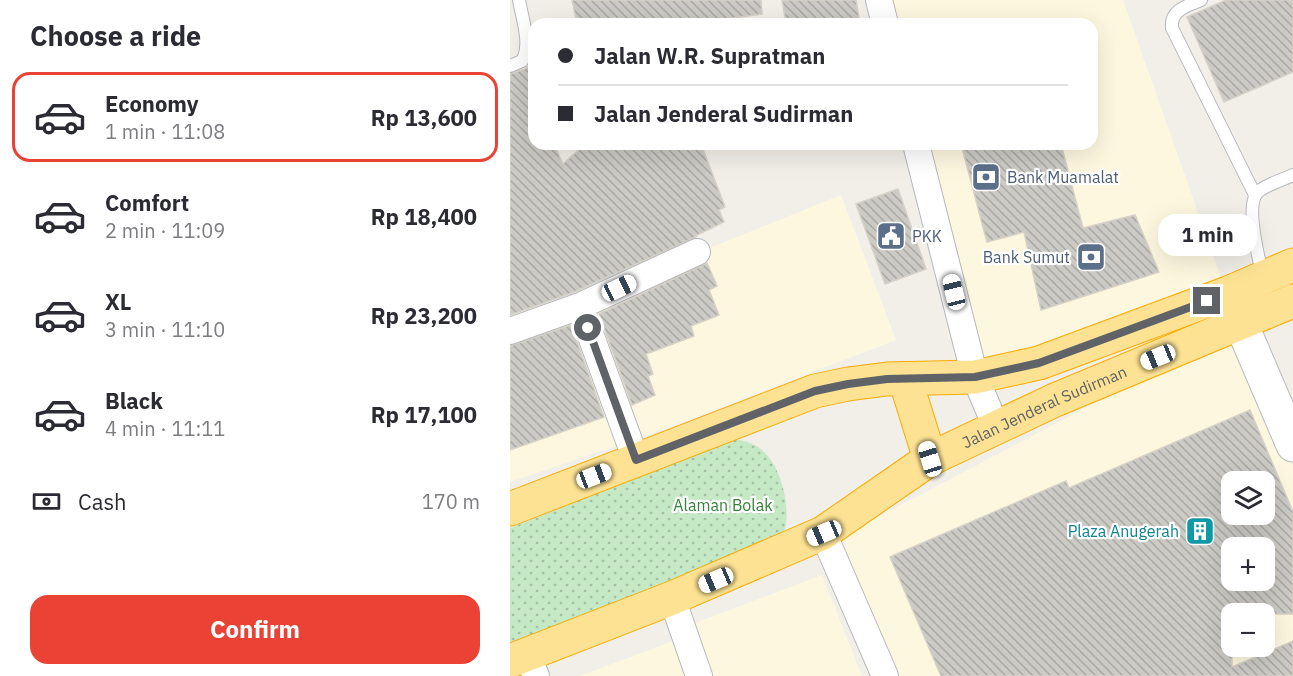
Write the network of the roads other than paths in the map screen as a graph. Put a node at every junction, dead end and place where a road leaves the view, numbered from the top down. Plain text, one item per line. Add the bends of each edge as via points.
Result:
1 (519, 0) edge
2 (879, 0) edge
3 (1202, 0) edge
4 (884, 18) edge
5 (510, 66) edge
6 (918, 150) edge
7 (1293, 175) edge
8 (1255, 195) junction
9 (698, 252) dead end
10 (1293, 265) edge
11 (1263, 278) junction
12 (1228, 293) junction
13 (1293, 301) edge
14 (580, 306) junction
15 (1241, 323) junction
16 (510, 331) edge
17 (975, 377) junction
18 (905, 379) junction
19 (997, 429) junction
20 (1293, 445) edge
21 (930, 459) junction
22 (636, 460) junction
23 (510, 509) edge
24 (824, 533) junction
25 (672, 598) junction
26 (524, 664) edge
27 (699, 676) edge
28 (885, 676) edge

1 - 5 lane via 526,54 522,61
2 - 4 street
3 - 8 lane via 1178,10 1171,21 1172,28
6 - 17 street
7 - 8 lane
8 - 11 lane via 1252,211
9 - 14 street
10 - 11 highway
11 - 12 highway
12 - 15 street
12 - 17 highway via 1039,363
13 - 15 highway, Jalan Jenderal Sudirman
14 - 16 street
14 - 22 street
15 - 19 highway, Jalan Jenderal Sudirman via 1055,400
15 - 20 street
17 - 18 highway
17 - 19 street
18 - 21 highway
18 - 22 highway via 815,391
19 - 21 highway, Jalan Jenderal Sudirman
21 - 24 highway, Jalan Jenderal Sudirman
22 - 23 highway
24 - 25 highway, Jalan Jenderal Sudirman
24 - 28 street
25 - 26 highway, Jalan Jenderal Sudirman
25 - 27 street

